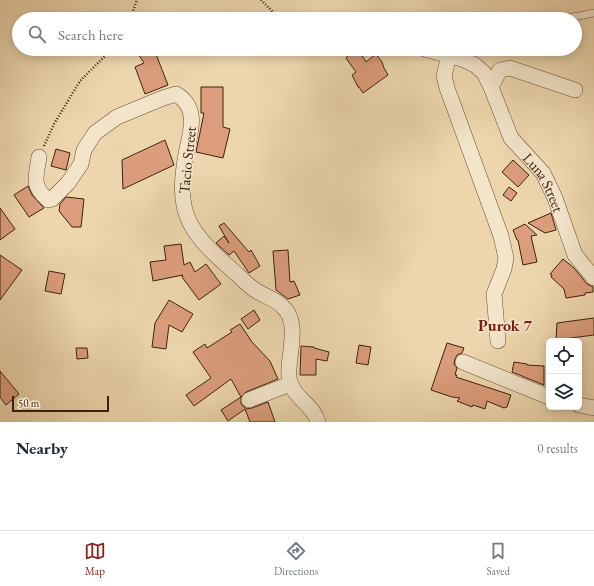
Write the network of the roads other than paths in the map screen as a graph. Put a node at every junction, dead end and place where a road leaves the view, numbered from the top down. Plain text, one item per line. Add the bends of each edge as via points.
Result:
1 (594, 13) edge
2 (582, 15) edge
3 (449, 56) edge
4 (452, 56) edge
5 (491, 87) junction
6 (575, 90) dead end
7 (39, 157) road end
8 (594, 278) edge
9 (498, 340) dead end
10 (463, 362) dead end
11 (290, 384) junction
12 (546, 396) edge
13 (249, 400) dead end
14 (582, 406) edge
15 (594, 408) edge
16 (318, 422) edge

1 - 2 lane
3 - 9 street via 444,76 447,88 501,236 506,258 494,294
4 - 5 street, Luna Street via 475,65 484,73
5 - 6 street via 500,70 510,68
5 - 8 street, Luna Street via 511,138 543,173 555,198 575,255
7 - 11 street, Tacio Street via 36,184 40,193 48,200 52,199 68,183 81,164 84,150 95,133 117,117 164,98 176,94 183,98 190,111 192,129 182,190 189,221 196,234 224,263 254,290 284,307 290,316
10 - 12 street
11 - 13 street
11 - 16 street
14 - 15 street

